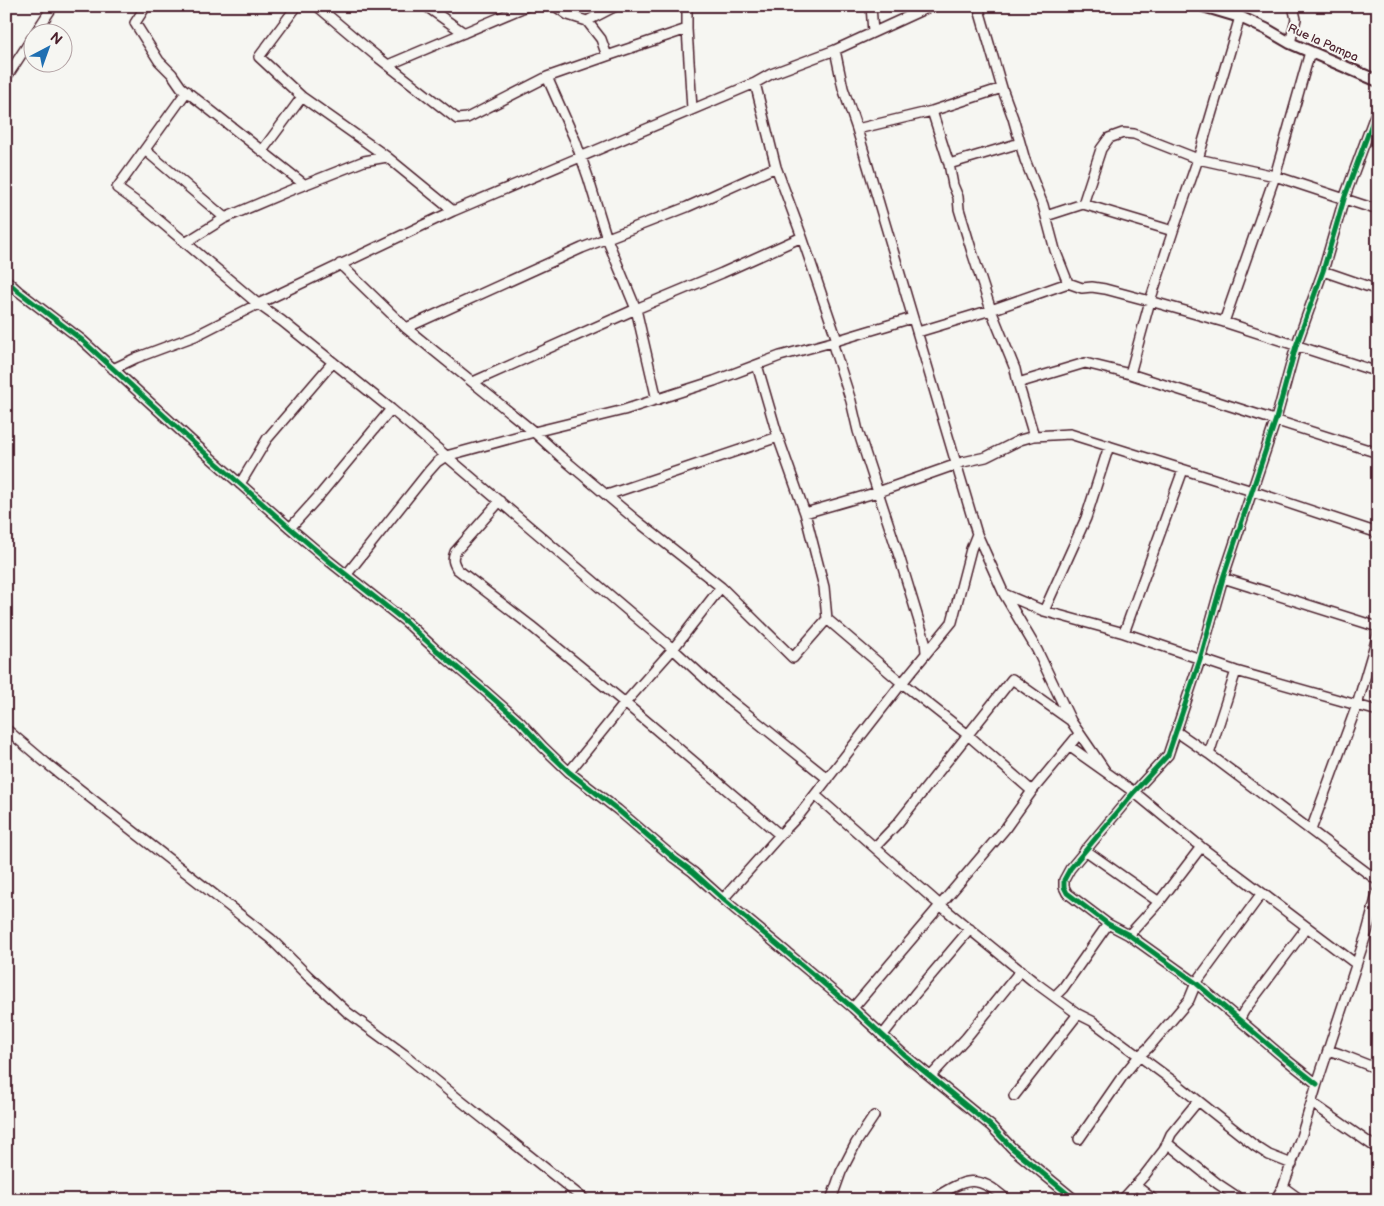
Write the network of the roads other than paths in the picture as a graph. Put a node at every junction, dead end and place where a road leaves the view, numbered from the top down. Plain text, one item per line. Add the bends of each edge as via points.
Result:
1 (53, 6) edge
2 (146, 6) edge
3 (297, 6) edge
4 (317, 6) edge
5 (426, 6) edge
6 (527, 6) edge
7 (555, 6) edge
8 (616, 6) edge
9 (687, 6) edge
10 (871, 6) edge
11 (931, 6) edge
12 (978, 6) edge
13 (1203, 6) edge
14 (1293, 6) edge
15 (1240, 17) junction
16 (587, 21) junction
17 (43, 22) edge
18 (687, 29) junction
19 (873, 32) junction
20 (464, 34) junction
21 (1290, 43) junction
22 (835, 50) junction
23 (1310, 52) junction
24 (22, 53) edge
25 (606, 56) junction
26 (388, 65) junction
27 (547, 77) junction
28 (6, 78) edge
29 (1378, 81) edge
30 (755, 83) junction
31 (1002, 88) junction
32 (187, 91) junction
33 (302, 96) junction
34 (1378, 107) edge
35 (692, 109) junction
36 (932, 111) junction
37 (857, 129) junction
38 (1020, 143) junction
39 (145, 150) junction
40 (262, 151) junction
41 (387, 157) junction
42 (581, 157) junction
43 (1198, 159) junction
44 (949, 164) junction
45 (776, 168) junction
46 (1275, 176) junction
47 (305, 185) junction
48 (1344, 199) junction
49 (1083, 204) junction
50 (1378, 210) edge
51 (453, 211) junction
52 (1046, 216) junction
53 (225, 218) junction
54 (1173, 231) junction
55 (802, 237) junction
56 (607, 239) junction
57 (185, 243) junction
58 (340, 264) junction
59 (1323, 272) junction
60 (6, 280) edge
61 (1068, 283) junction
62 (1378, 290) edge
63 (1150, 301) junction
64 (258, 304) junction
65 (636, 308) junction
66 (991, 310) junction
67 (912, 318) junction
68 (1224, 322) junction
69 (406, 328) junction
70 (918, 332) junction
71 (834, 341) junction
72 (1296, 346) junction
73 (333, 362) junction
74 (757, 365) junction
75 (113, 369) junction
76 (1378, 372) edge
77 (1130, 374) junction
78 (473, 382) junction
79 (1018, 383) junction
80 (657, 400) junction
81 (391, 409) junction
82 (1276, 419) junction
83 (534, 432) junction
84 (1034, 436) junction
85 (778, 438) junction
86 (1109, 446) junction
87 (1378, 453) edge
88 (446, 456) junction
89 (956, 465) junction
90 (1183, 470) junction
91 (240, 484) junction
92 (1252, 491) junction
93 (878, 492) junction
94 (607, 495) junction
95 (500, 501) junction
96 (805, 513) junction
97 (290, 528) junction
98 (1378, 533) edge
99 (977, 534) junction
100 (347, 574) junction
101 (1223, 578) junction
102 (721, 587) junction
103 (1004, 594) junction
104 (1044, 611) junction
105 (826, 619) junction
106 (1378, 627) edge
107 (1124, 633) junction
108 (1378, 634) edge
109 (673, 649) junction
110 (926, 652) junction
111 (1200, 660) junction
112 (1236, 671) junction
113 (902, 683) junction
114 (624, 702) junction
115 (1357, 705) junction
116 (1378, 711) edge
117 (1071, 720) junction
118 (6, 729) edge
119 (1176, 732) junction
120 (1079, 734) junction
121 (968, 735) junction
122 (1069, 746) junction
123 (1209, 754) junction
124 (569, 772) junction
125 (1106, 772) junction
126 (828, 779) junction
127 (1032, 790) junction
128 (1134, 792) junction
129 (815, 795) junction
130 (1311, 830) junction
131 (780, 835) junction
132 (875, 847) junction
133 (1201, 847) junction
134 (1086, 850) junction
135 (1378, 881) edge
136 (1378, 891) edge
137 (1262, 893) junction
138 (723, 899) junction
139 (1158, 902) junction
140 (940, 905) junction
141 (1108, 924) junction
142 (1307, 927) junction
143 (970, 929) junction
144 (1129, 935) junction
145 (1356, 964) junction
146 (1021, 970) junction
147 (1196, 983) junction
148 (1055, 996) junction
149 (853, 1008) junction
150 (1078, 1014) junction
151 (1239, 1020) junction
152 (882, 1036) junction
153 (1328, 1050) junction
154 (1139, 1056) junction
155 (1378, 1069) edge
156 (931, 1076) junction
157 (1317, 1084) junction
158 (1014, 1096) dead end
159 (1198, 1101) junction
160 (1312, 1103) junction
161 (874, 1116) dead end
162 (1079, 1138) dead end
163 (1167, 1143) junction
164 (1378, 1149) edge
165 (1292, 1164) junction
166 (1135, 1185) junction
167 (1283, 1187) junction
168 (585, 1200) edge
169 (831, 1200) edge
170 (931, 1200) edge
171 (1006, 1200) edge
172 (1075, 1200) edge
173 (1122, 1200) edge
174 (1154, 1200) edge
175 (1242, 1200) edge
176 (1276, 1200) edge
177 (1301, 1200) edge

1 - 17 street
2 - 32 street via 134,23 159,60
3 - 33 street via 259,57
4 - 26 street
5 - 20 street
6 - 20 street
7 - 16 street via 568,15
8 - 16 street
9 - 18 street
10 - 19 street
11 - 19 street
12 - 31 street
13 - 15 street, Rue la Pampa
14 - 21 street via 1296,18
15 - 21 street, Rue la Pampa
15 - 43 street
16 - 25 street via 601,39
18 - 25 street
18 - 35 street
19 - 22 street
20 - 26 street
21 - 23 street, Rue la Pampa
22 - 30 street
22 - 37 street
23 - 29 street, Rue la Pampa
23 - 46 street
24 - 28 street
25 - 27 street
26 - 27 street via 457,119 467,118
27 - 42 street
30 - 35 street
30 - 45 street
31 - 36 street
31 - 38 street
32 - 39 street
32 - 40 street
33 - 40 street
33 - 41 street
34 - 48 street
35 - 42 street
36 - 37 street
36 - 44 street
37 - 67 street
38 - 44 street
38 - 52 street
39 - 53 street
39 - 57 street via 117,188
40 - 47 street
41 - 47 street via 364,161
41 - 51 street
42 - 51 street
42 - 56 street
43 - 46 street
43 - 49 street via 1134,134 1123,133 1109,138 1101,149
43 - 54 street
44 - 66 street via 959,208
45 - 55 street
45 - 56 street
46 - 48 street
46 - 68 street
47 - 53 street
48 - 50 street
48 - 59 street
49 - 52 street
49 - 54 street
51 - 58 street
52 - 61 street
53 - 57 street
54 - 63 street
55 - 65 street
55 - 71 street
56 - 65 street
56 - 69 street
57 - 64 street
58 - 64 street
58 - 69 street
59 - 62 street
59 - 72 street
60 - 75 street
61 - 63 street
61 - 66 street
63 - 68 street
63 - 77 street
64 - 73 street
64 - 75 street via 195,336
65 - 78 street
65 - 80 street
66 - 70 street
66 - 79 street
67 - 70 street
67 - 71 street
68 - 72 street
69 - 78 street
70 - 89 street
71 - 74 street
71 - 93 street
72 - 76 street
72 - 82 street
73 - 81 street
73 - 91 street via 267,440
74 - 80 street
74 - 85 street
75 - 91 street
77 - 79 street via 1085,363
77 - 82 street
78 - 83 street
79 - 84 street
80 - 83 street
81 - 88 street
81 - 97 street
82 - 87 street
82 - 92 street
83 - 88 street
83 - 94 street
84 - 86 street via 1070,434
84 - 89 street via 986,457
85 - 94 street
85 - 96 street
86 - 90 street
86 - 104 street via 1086,518
88 - 95 street
88 - 100 street via 429,471
89 - 93 street
89 - 99 street
90 - 92 street
90 - 107 street
91 - 97 street
92 - 98 street
92 - 101 street
93 - 96 street
93 - 110 street
94 - 102 street
95 - 109 street
95 - 114 street via 455,552 453,562 457,569
96 - 105 street via 824,587
97 - 100 street
99 - 103 street
99 - 110 street via 952,622
100 - 124 street via 520,722
101 - 106 street
101 - 111 street
102 - 105 street via 793,658
102 - 109 street
103 - 104 street
103 - 117 street via 1037,650
104 - 107 street
105 - 113 street
107 - 111 street
108 - 115 street
109 - 114 street
109 - 126 street via 720,693
110 - 113 street
111 - 112 street
111 - 119 street
112 - 115 street
112 - 123 street
113 - 121 street
113 - 126 street
114 - 124 street
114 - 131 street
115 - 116 street
115 - 130 street
117 - 120 street
117 - 121 street via 1012,679
118 - 168 street via 271,938 347,1012
119 - 123 street
119 - 128 street via 1168,755
120 - 122 street
120 - 125 street
121 - 127 street
121 - 132 street
122 - 125 street
122 - 127 street
123 - 130 street
124 - 138 street
125 - 128 street
126 - 129 street
127 - 140 street via 1005,829
128 - 133 street
128 - 134 street
129 - 131 street
129 - 132 street
130 - 135 street
131 - 138 street
132 - 140 street
133 - 137 street
133 - 139 street
134 - 139 street
134 - 141 street via 1067,874 1064,887 1067,893
136 - 145 street
137 - 142 street
137 - 147 street
138 - 149 street
139 - 144 street
140 - 143 street
140 - 149 street
141 - 144 street
141 - 148 street
142 - 145 street
142 - 151 street
143 - 146 street
143 - 152 street
144 - 147 street
145 - 153 street
146 - 148 street
146 - 156 street
147 - 151 street
147 - 154 street via 1189,1000
148 - 150 street
149 - 152 street
150 - 154 street
150 - 158 street
151 - 157 street
152 - 156 street
153 - 155 street
153 - 157 street
154 - 159 street
154 - 162 street
156 - 172 street
157 - 160 street
159 - 163 street
159 - 165 street via 1255,1146
160 - 164 street
160 - 165 street
161 - 169 street via 856,1143
163 - 166 street
163 - 175 street
165 - 167 street
166 - 173 street
166 - 174 street
167 - 176 street
167 - 177 street
170 - 171 street via 963,1183 978,1181

